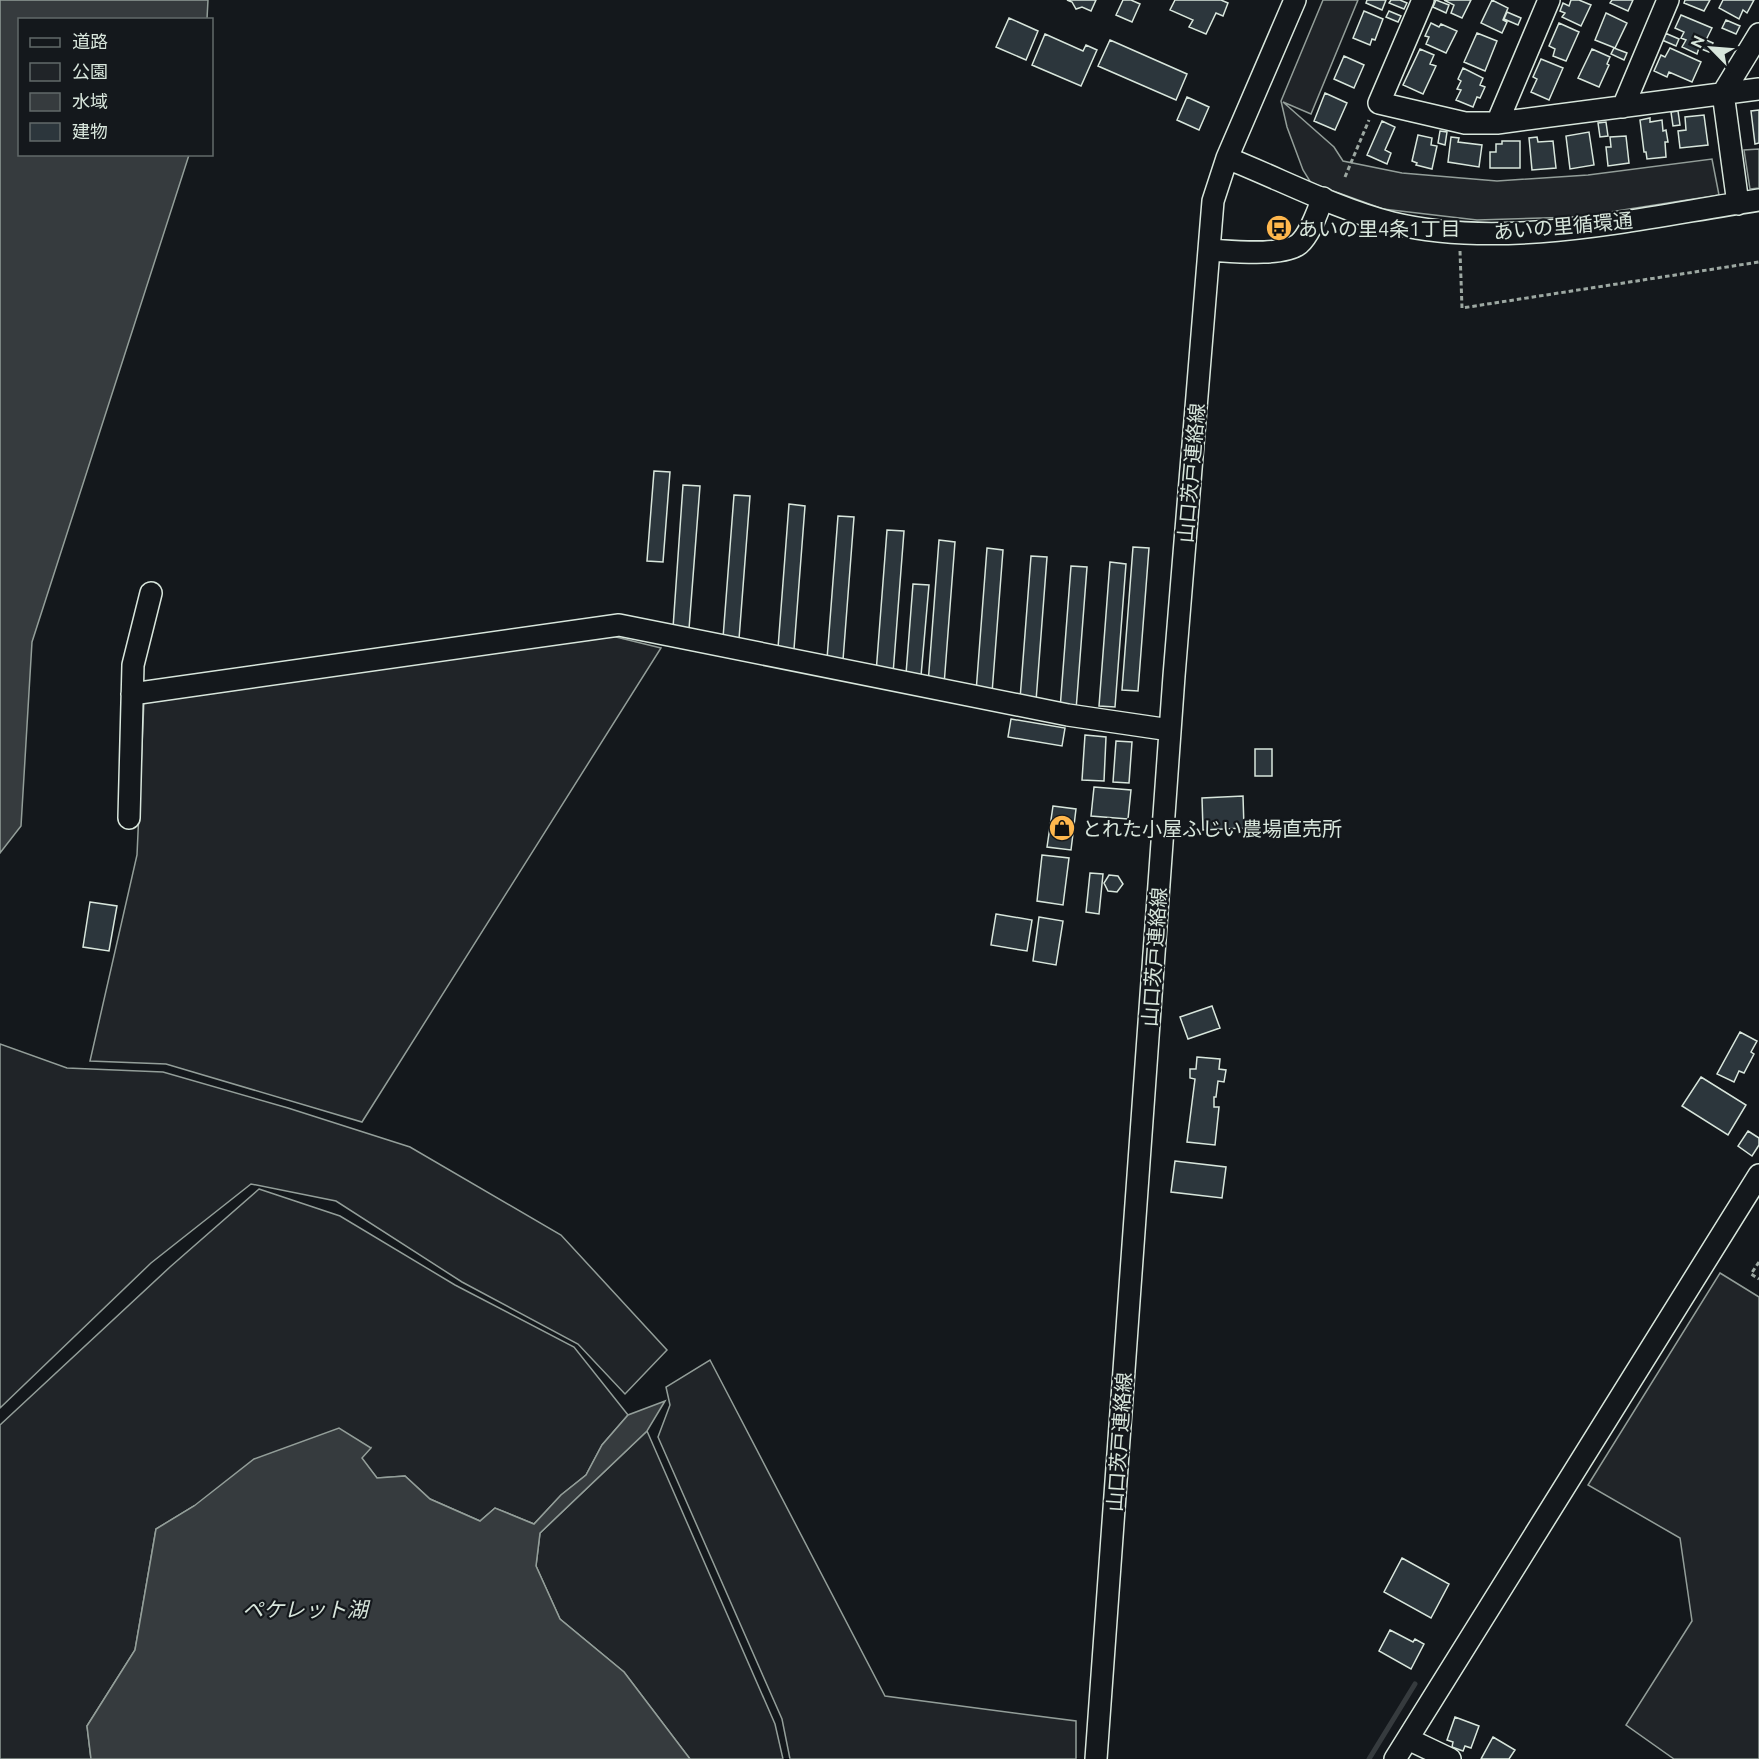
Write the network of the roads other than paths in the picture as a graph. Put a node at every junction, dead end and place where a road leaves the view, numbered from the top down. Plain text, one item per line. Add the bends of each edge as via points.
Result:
1 (1295, 0) edge
2 (1423, 0) edge
3 (1549, 0) edge
4 (1668, 0) edge
5 (1759, 34) edge
6 (1759, 89) edge
7 (1723, 93) junction
8 (1623, 107) junction
9 (1497, 123) junction
10 (1227, 158) junction
11 (1323, 198) junction
12 (1759, 201) edge
13 (1738, 204) junction
14 (1209, 250) junction
15 (151, 593) dead end
16 (132, 694) junction
17 (1170, 730) junction
18 (129, 818) dead end
19 (1756, 1187) edge
20 (1408, 1739) junction
21 (1096, 1759) edge
22 (1395, 1759) edge
23 (1450, 1759) edge

1 - 10 street
2 - 9 street via 1379,104 1465,123
3 - 9 street
4 - 8 street
5 - 7 street
6 - 7 street
7 - 8 street
7 - 13 street
8 - 9 street
10 - 11 street, あいの里循環通
10 - 14 street, 山口茨戸連絡線 via 1214,193
11 - 13 street, あいの里循環通 via 1392,222 1434,230 1503,234 1571,229
11 - 14 street via 1298,245 1283,250
12 - 13 street, あいの里循環通
14 - 17 street, 山口茨戸連絡線
15 - 16 street via 133,665
16 - 17 street via 619,625 1068,715
16 - 18 street
17 - 21 street, 山口茨戸連絡線
19 - 20 street
20 - 22 street
20 - 23 street

